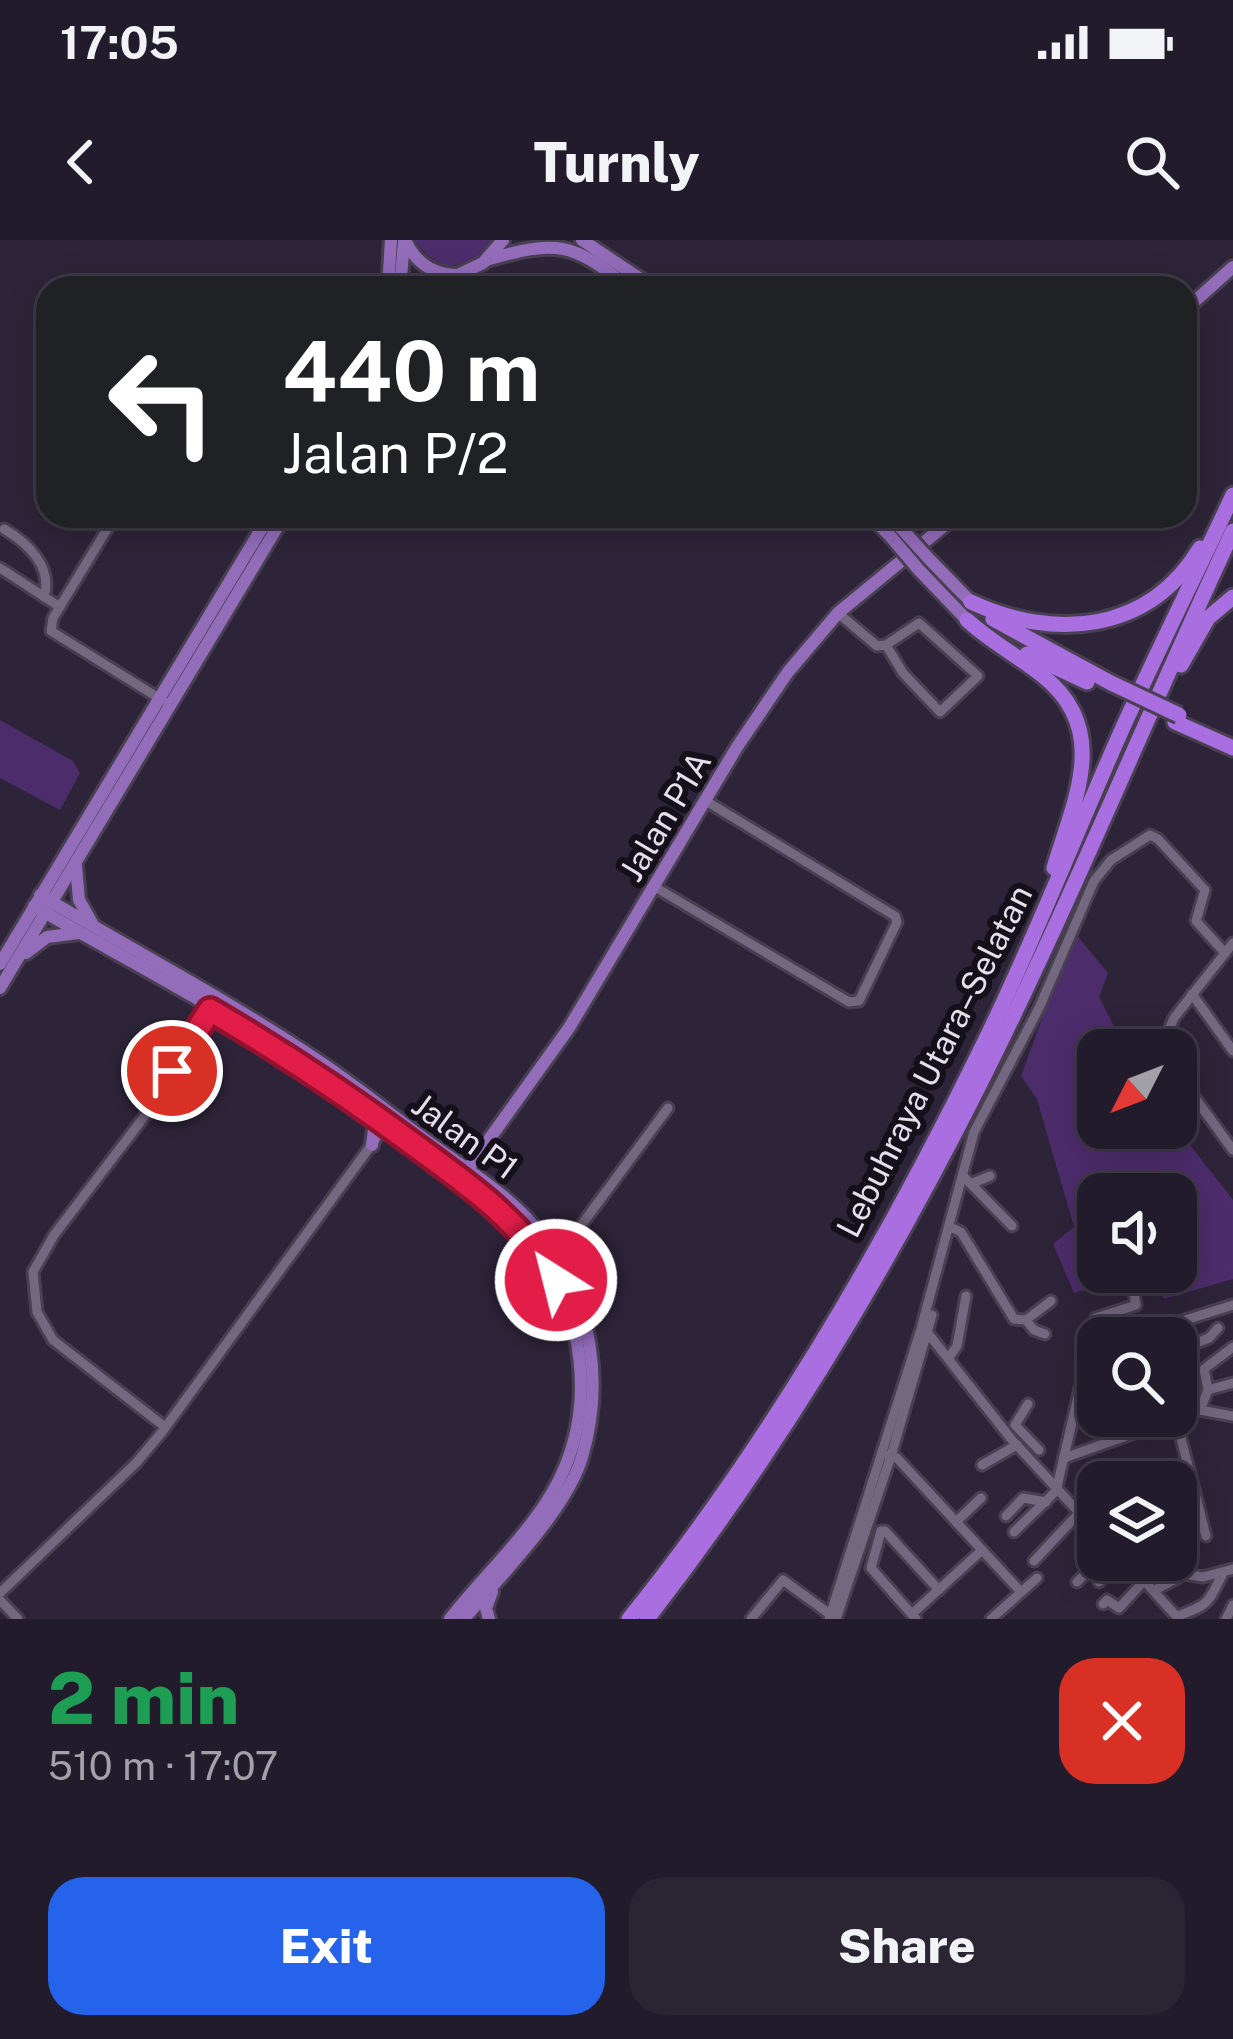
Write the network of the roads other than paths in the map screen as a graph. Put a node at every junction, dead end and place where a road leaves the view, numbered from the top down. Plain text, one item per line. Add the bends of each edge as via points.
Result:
1 (392, 240) edge
2 (404, 240) edge
3 (582, 240) edge
4 (502, 247) edge
5 (1233, 267) edge
6 (389, 276) edge
7 (401, 276) edge
8 (445, 276) edge
9 (463, 276) edge
10 (468, 276) edge
11 (613, 276) edge
12 (636, 276) edge
13 (1197, 299) edge
14 (1233, 483) edge
15 (1233, 495) edge
16 (108, 528) edge
17 (262, 528) edge
18 (276, 528) edge
19 (895, 528) edge
20 (930, 528) edge
21 (940, 528) edge
22 (4, 529) dead end
23 (1233, 532) edge
24 (894, 563) junction
25 (0, 568) edge
26 (44, 597) junction
27 (1233, 597) edge
28 (60, 607) junction
29 (969, 611) junction
30 (838, 613) junction
31 (886, 645) junction
32 (1161, 690) junction
33 (165, 702) junction
34 (1177, 718) junction
35 (1233, 737) edge
36 (1233, 748) edge
37 (706, 801) junction
38 (77, 858) junction
39 (655, 886) junction
40 (43, 904) junction
41 (95, 928) junction
42 (80, 933) junction
43 (1032, 940) junction
44 (1230, 947) edge
45 (16, 962) junction
46 (0, 964) edge
47 (0, 988) edge
48 (1192, 994) junction
49 (213, 1004) junction
50 (1168, 1029) edge
51 (1229, 1036) edge
52 (1233, 1051) edge
53 (1197, 1101) edge
54 (668, 1108) dead end
55 (370, 1113) junction
56 (390, 1120) junction
57 (399, 1133) junction
58 (372, 1145) junction
59 (484, 1146) junction
60 (1233, 1150) edge
61 (448, 1156) junction
62 (464, 1174) junction
63 (990, 1176) dead end
64 (968, 1180) junction
65 (495, 1190) junction
66 (952, 1226) junction
67 (1012, 1226) dead end
68 (552, 1250) junction
69 (1134, 1294) dead end
70 (966, 1296) dead end
71 (1052, 1301) dead end
72 (1233, 1305) edge
73 (1099, 1317) edge
74 (1195, 1317) edge
75 (1026, 1320) junction
76 (1218, 1328) dead end
77 (924, 1330) junction
78 (1046, 1334) dead end
79 (1197, 1343) edge
80 (1233, 1347) edge
81 (950, 1356) junction
82 (1233, 1384) edge
83 (1208, 1390) junction
84 (1028, 1404) dead end
85 (1200, 1410) junction
86 (1197, 1411) edge
87 (1077, 1412) edge
88 (1233, 1416) edge
89 (165, 1427) junction
90 (1111, 1437) edge
91 (1181, 1437) edge
92 (1048, 1439) dead end
93 (1017, 1445) junction
94 (1039, 1450) junction
95 (887, 1455) junction
96 (1064, 1458) junction
97 (1030, 1460) junction
98 (982, 1465) dead end
99 (1056, 1490) junction
100 (981, 1498) dead end
101 (1046, 1502) junction
102 (1077, 1512) edge
103 (1006, 1516) dead end
104 (1077, 1516) edge
105 (956, 1522) junction
106 (1014, 1532) dead end
107 (1206, 1536) dead end
108 (982, 1550) junction
109 (1034, 1561) dead end
110 (1228, 1572) edge
111 (1037, 1578) dead end
112 (1144, 1581) edge
113 (1146, 1581) edge
114 (939, 1590) junction
115 (1155, 1590) junction
116 (1021, 1592) junction
117 (0, 1597) edge
118 (1102, 1604) dead end
119 (1233, 1605) edge
120 (474, 1614) edge
121 (914, 1617) edge
122 (1179, 1617) edge
123 (833, 1618) edge
124 (18, 1619) edge
125 (450, 1619) edge
126 (629, 1619) edge
127 (646, 1619) edge
128 (751, 1619) edge
129 (991, 1619) edge
130 (1226, 1619) edge

1 - 6 main road
2 - 7 main road
2 - 8 main road
3 - 12 main road
4 - 9 main road
4 - 10 main road via 490,266
4 - 11 main road via 562,244
5 - 13 main road
14 - 29 highway via 1181,574 1126,614 1087,625
15 - 43 highway, Lebuhraya Utara–Selatan
16 - 28 street
17 - 33 main road
18 - 33 main road
19 - 29 main road, bridge
20 - 24 main road
21 - 24 main road, Jalan P1A
22 - 26 street via 32,550 48,580
23 - 32 highway, Lebuhraya Utara–Selatan
24 - 30 main road, Jalan P1A
25 - 26 street
26 - 28 street
27 - 32 highway via 1208,618
28 - 33 street via 54,635
29 - 34 highway, bridge via 1037,659
29 - 43 highway via 990,641 1060,692 1082,740 1080,779
30 - 31 street
30 - 37 main road, Jalan P1A via 762,708
31 - 31 street via 919,622 978,676 940,712
32 - 127 highway, Lebuhraya Utara–Selatan via 992,1059 906,1224 755,1470
33 - 38 main road
33 - 40 main road
34 - 35 highway
34 - 36 highway
37 - 39 main road, Jalan P1A
37 - 39 street via 896,916 860,1001 849,1002
38 - 40 main road
38 - 41 main road via 77,891
39 - 59 main road, Jalan P1A via 569,1028
40 - 41 main road, Jalan P1
40 - 42 main road, Jalan P1
40 - 45 main road
40 - 46 main road
41 - 49 main road, Jalan P1
42 - 45 main road via 47,937
42 - 49 main road, Jalan P1
43 - 126 highway, Lebuhraya Utara–Selatan via 963,1087 834,1318
44 - 48 street
44 - 64 street via 1196,920 1205,890 1158,839 1150,835 1111,860 974,1132
45 - 47 main road
48 - 50 street
48 - 51 street
49 - 55 main road, Jalan P1
49 - 56 main road, Jalan P1 via 321,1063
49 - 89 street via 33,1272 37,1312 53,1340
51 - 52 street
53 - 60 street
54 - 68 street via 574,1235
55 - 56 main road, Jalan P1
55 - 58 main road
56 - 57 main road, Jalan P1
56 - 58 street
56 - 61 main road, Jalan P1
57 - 58 main road
57 - 62 main road, Jalan P1
58 - 89 street
59 - 61 main road
59 - 62 main road, Jalan P1A
59 - 65 main road
61 - 62 main road, Jalan P1
62 - 65 main road, Jalan P1
62 - 120 main road, Jalan P1 via 556,1280 574,1329 580,1385 574,1440 555,1487
63 - 64 street
64 - 66 street
64 - 67 street
65 - 68 main road, Jalan P1
66 - 75 street via 1014,1319
66 - 77 street
68 - 120 main road, Jalan P1 via 588,1332 589,1430 563,1495
69 - 73 street via 1136,1305
70 - 81 street
71 - 75 street
72 - 74 street
75 - 78 street
76 - 79 street
77 - 81 street
77 - 95 street
80 - 83 street via 1207,1364
81 - 93 street
82 - 83 street
83 - 85 street
84 - 94 street via 1015,1425
85 - 86 street
85 - 88 street
87 - 96 street
89 - 117 street
90 - 96 street
91 - 107 street
92 - 94 street
93 - 97 street
93 - 98 street
94 - 97 street
95 - 105 street
95 - 123 street
96 - 99 street
97 - 99 street
99 - 101 street
99 - 102 street
100 - 105 street
101 - 103 street via 1023,1498
101 - 106 street
104 - 109 street
105 - 108 street
108 - 114 street
108 - 116 street
110 - 115 street via 1185,1574
110 - 122 street via 1213,1599
111 - 116 street
112 - 118 street via 1119,1608
113 - 115 street
114 - 121 street
114 - 121 street via 885,1531 878,1535 871,1568
115 - 122 street
116 - 129 street
117 - 124 street
119 - 130 street
120 - 125 main road, Jalan P1
123 - 128 street via 783,1580

